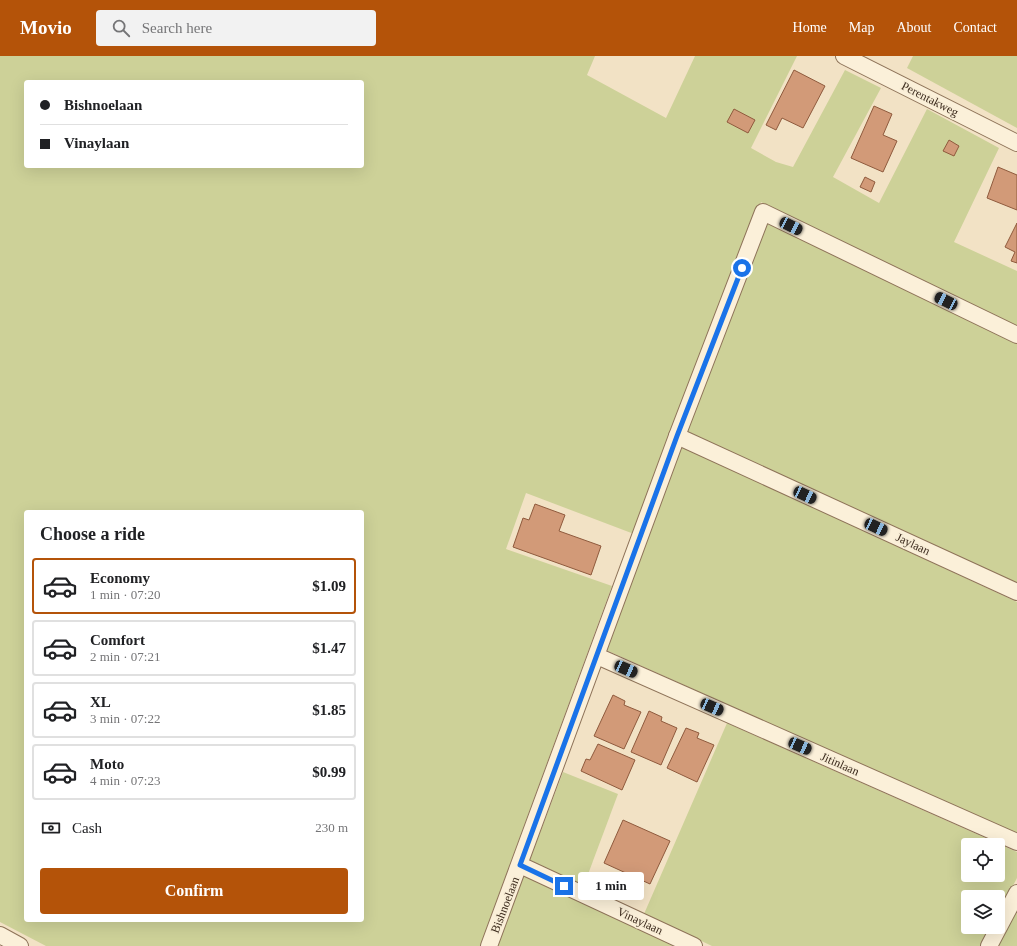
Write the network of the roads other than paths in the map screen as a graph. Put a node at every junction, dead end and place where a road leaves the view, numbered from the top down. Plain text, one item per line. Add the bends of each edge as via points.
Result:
1 (844, 56) edge
2 (1017, 143) edge
3 (1017, 335) edge
4 (677, 436) junction
5 (1017, 592) edge
6 (596, 656) junction
7 (1017, 842) edge
8 (520, 865) junction
9 (1017, 893) edge
10 (0, 935) edge
11 (20, 946) edge
12 (490, 946) edge
13 (694, 946) edge
14 (989, 946) edge

1 - 2 street, Perentakweg
3 - 4 street, Bishnoelaan via 763,212
4 - 5 street, Jaylaan
4 - 6 street, Bishnoelaan
6 - 7 street, Jitinlaan
6 - 8 street, Bishnoelaan
8 - 12 street, Bishnoelaan
8 - 13 street, Vinaylaan
9 - 14 street
10 - 11 street

